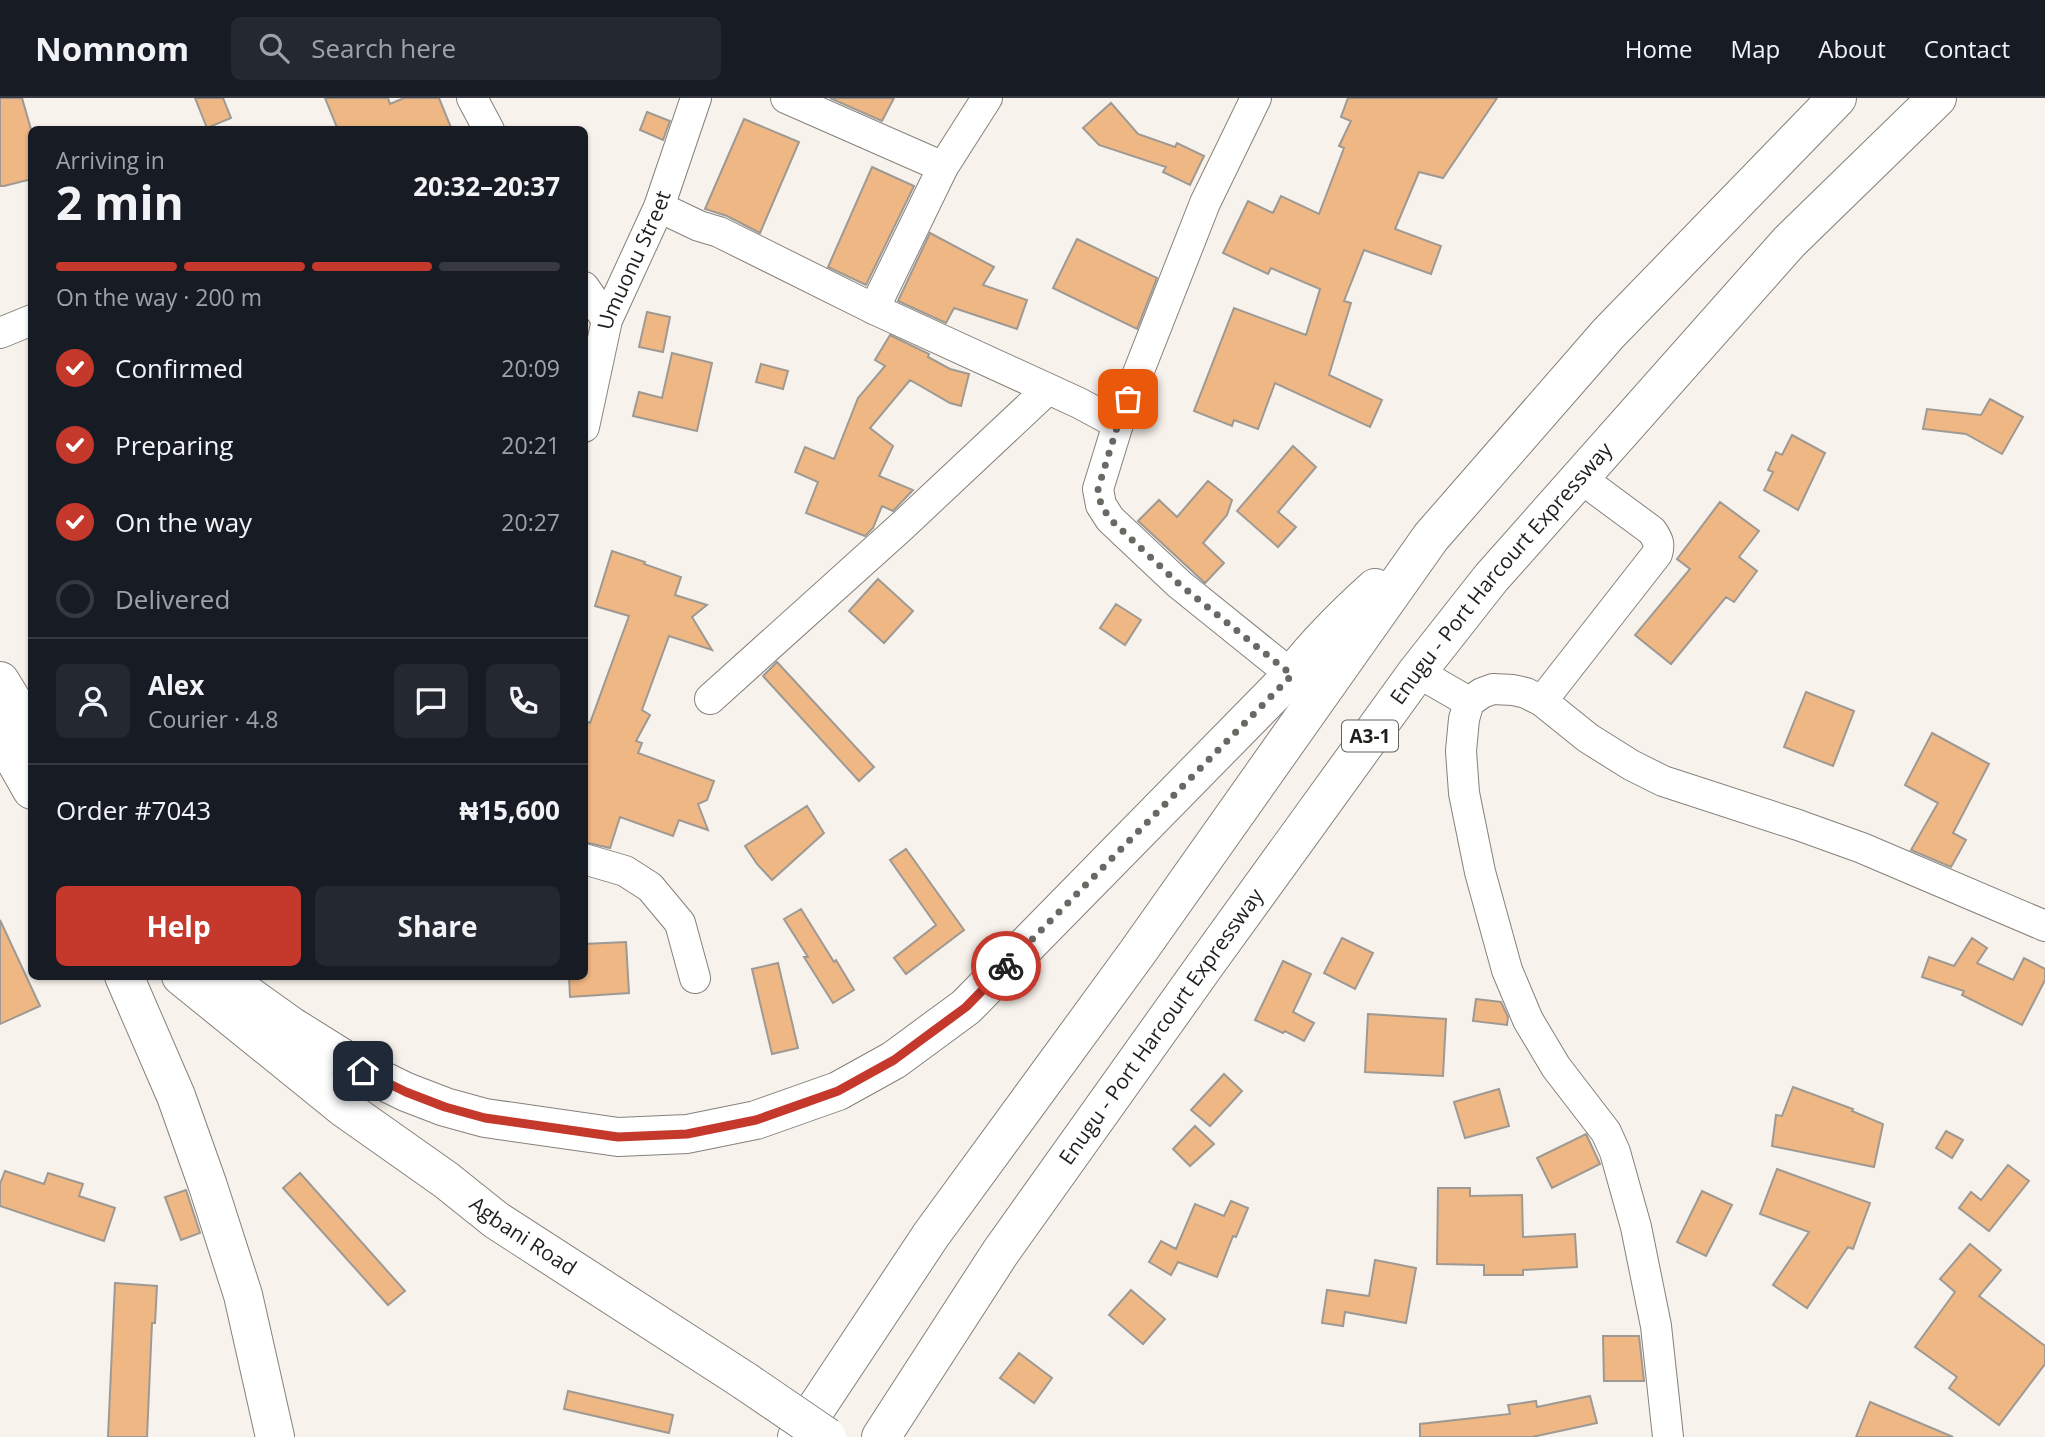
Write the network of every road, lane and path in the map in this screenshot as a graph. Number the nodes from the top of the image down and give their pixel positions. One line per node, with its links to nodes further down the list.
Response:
1 (472, 98): 8 (street)
2 (696, 98): 10 (street, Umuonu Street)
3 (786, 98): 9 (street)
4 (987, 98): 9 (street)
5 (1256, 98): 18 (street)
6 (1837, 98): 20 (main road)
7 (1937, 98): 19 (main road, Enugu - Port Harcourt Expressway / A3-1)
8 (487, 126)
9 (943, 167): 12 (street)
10 (659, 207): 12 (street); 13 (street, Umuonu Street)
11 (588, 293): 13 (street)
12 (874, 309): 16 (street)
13 (607, 320): 17 (street, Umuonu Street)
14 (28, 322): 15 (street)
15 (0, 333)
16 (1047, 390): 18 (street); 24 (street)
17 (588, 408)
18 (1118, 424): 22 (street)
19 (1579, 477): 21 (main road, Enugu - Port Harcourt Expressway / A3-1); 25 (street)
20 (1431, 537): 22 (main road); 39 (main road)
21 (1416, 672): 26 (street); 41 (main road, Enugu - Port Harcourt Expressway / A3-1)
22 (1292, 675): 36 (main road)
23 (0, 681): 27 (main road)
24 (710, 699)
25 (1542, 701): 26 (street); 31 (street)
26 (1469, 702): 42 (street)
27 (28, 726)
28 (0, 734): 29 (main road)
29 (28, 783)
30 (588, 860): 32 (street)
31 (2045, 926)
32 (695, 978)
33 (126, 980): 38 (main road)
34 (186, 980): 37 (main road, Agbani Road)
35 (213, 980): 37 (main road, Agbani Road)
36 (227, 980)
37 (233, 1020): 40 (main road, Agbani Road, bridge)
38 (275, 1437)
39 (797, 1437)
40 (827, 1437)
41 (881, 1437)
42 (1668, 1437)

